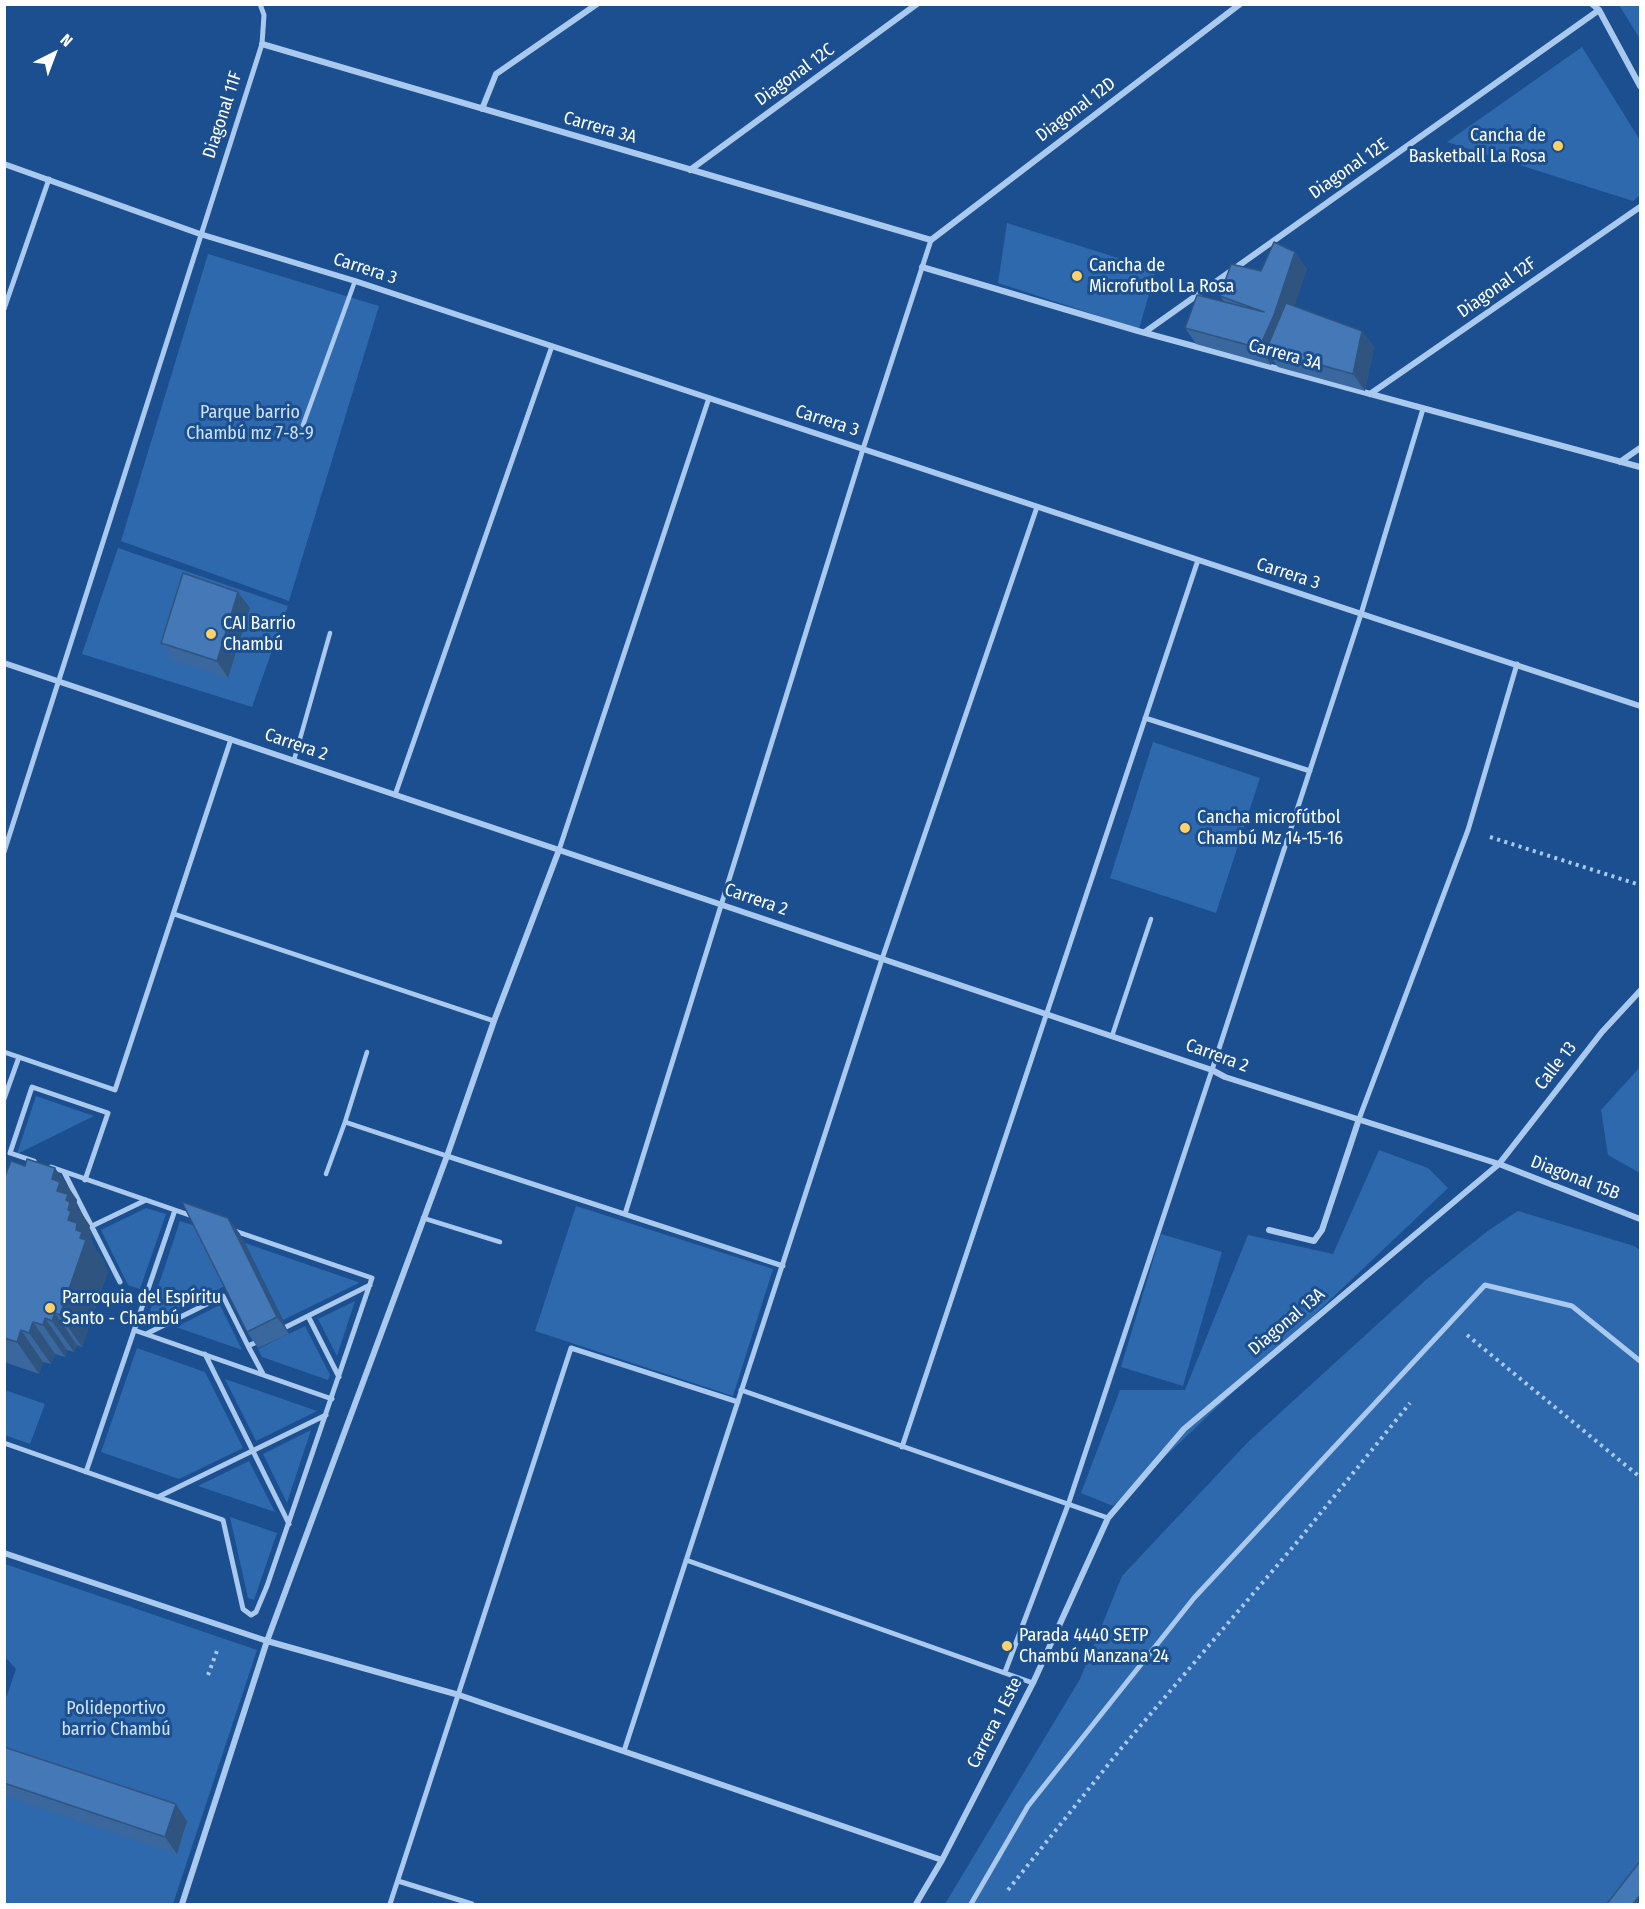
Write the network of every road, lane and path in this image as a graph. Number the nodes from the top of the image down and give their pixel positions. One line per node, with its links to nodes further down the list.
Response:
1 (260, 4): 7 (street, Diagonal 11F)
2 (597, 4): 9 (street)
3 (917, 4): 11 (street, Diagonal 12C)
4 (1240, 4): 15 (street, Diagonal 12D)
5 (1592, 4): 6 (street)
6 (1599, 10): 8 (street); 19 (street, Diagonal 12E)
7 (262, 44): 9 (street, Carrera 3A); 14 (street, Diagonal 11F)
8 (1641, 86)
9 (482, 109): 11 (street, Carrera 3A)
10 (4, 164): 12 (street, Carrera 3)
11 (690, 170): 15 (street, Carrera 3A)
12 (49, 179): 14 (street, Carrera 3); 18 (street)
13 (1641, 207): 21 (street, Diagonal 12F)
14 (201, 234): 17 (street, Carrera 3); 35 (street, Diagonal 11F)
15 (931, 240): 16 (street)
16 (922, 267): 19 (street, Carrera 3A); 26 (street)
17 (355, 280): 20 (street, Carrera 3); 24 (lane)
18 (4, 309)
19 (1145, 332): 21 (street, Carrera 3A)
20 (552, 346): 22 (street, Carrera 3); 41 (street)
21 (1370, 394): 23 (street, Carrera 3A)
22 (709, 398): 26 (street, Carrera 3); 43 (street)
23 (1423, 409): 27 (street, Carrera 3A); 31 (street)
24 (303, 425)
25 (1641, 448): 27 (street)
26 (863, 449): 29 (street, Carrera 3); 46 (street)
27 (1620, 462): 28 (street, Carrera 3A)
28 (1641, 467)
29 (1037, 507): 30 (street, Carrera 3); 49 (street)
30 (1198, 560): 31 (street, Carrera 3); 37 (street)
31 (1361, 614): 34 (street, Carrera 3); 40 (street)
32 (330, 633): 39 (lane)
33 (4, 663): 35 (street, Carrera 2)
34 (1516, 664): 36 (street, Carrera 3); 42 (street)
35 (59, 681): 38 (street, Carrera 2); 44 (street, Diagonal 11F)
36 (1641, 706)
37 (1145, 718): 40 (street); 51 (street)
38 (231, 740): 39 (street, Carrera 2); 47 (street)
39 (294, 760): 41 (street, Carrera 2)
40 (1310, 771): 57 (street)
41 (394, 795): 43 (street, Carrera 2)
42 (1467, 830): 45 (path); 59 (street)
43 (559, 850): 46 (street, Carrera 2); 52 (street)
44 (4, 852)
45 (1641, 885)
46 (721, 904): 49 (street, Carrera 2); 68 (street)
47 (174, 914): 52 (street); 56 (street)
48 (1151, 919): 53 (lane)
49 (882, 959): 51 (street, Carrera 2); 76 (street)
50 (1641, 991): 62 (street, Calle 13)
51 (1045, 1014): 53 (street, Carrera 2); 96 (street)
52 (494, 1021): 61 (street)
53 (1112, 1036): 57 (street, Carrera 2)
54 (4, 1052): 56 (street)
55 (367, 1052): 60 (lane)
56 (19, 1057): 58 (street)
57 (1212, 1070): 59 (street, Carrera 2); 101 (street)
58 (4, 1099)
59 (1359, 1119): 62 (street, Carrera 2); 74 (street)
60 (345, 1122): 61 (lane); 64 (lane)
61 (447, 1156): 68 (street); 70 (street)
62 (1499, 1164): 71 (street, Diagonal 15B); 102 (street, Diagonal 13A)
63 (64, 1172): 65 (street); 65 (street); 72 (street)
64 (326, 1174)
65 (85, 1180): 66 (street)
66 (146, 1200): 67 (street); 72 (street)
67 (175, 1210): 69 (street); 80 (street)
68 (625, 1214): 76 (street)
69 (197, 1218)
70 (423, 1218): 75 (lane); 106 (street)
71 (1641, 1219)
72 (92, 1226): 77 (street)
73 (230, 1229): 78 (street)
74 (1269, 1230)
75 (500, 1242)
76 (783, 1266): 90 (street)
77 (120, 1282)
78 (370, 1286): 79 (street); 89 (street)
79 (308, 1316): 81 (street); 89 (street)
80 (134, 1330): 82 (street); 98 (street)
81 (278, 1331)
82 (145, 1334): 85 (street); 86 (street)
83 (1467, 1335): 99 (path)
84 (268, 1336): 85 (street)
85 (248, 1346): 88 (street)
86 (205, 1354): 88 (street); 97 (street)
87 (1641, 1361): 118 (street)
88 (263, 1374): 92 (street)
89 (339, 1377): 92 (street)
90 (741, 1390): 93 (street); 96 (street)
91 (1414, 1398): 113 (path)
92 (332, 1399): 94 (street)
93 (738, 1402): 105 (street); 109 (street)
94 (326, 1415): 97 (street); 103 (street)
95 (4, 1443): 98 (street)
96 (902, 1447): 101 (street)
97 (253, 1451): 100 (street); 103 (street)
98 (86, 1472): 100 (street)
99 (1641, 1477)
100 (158, 1497): 103 (street)
101 (1068, 1505): 102 (street); 107 (street)
102 (1108, 1518): 108 (street, Carrera 1 Este)
103 (289, 1524)
104 (4, 1553): 106 (street)
105 (686, 1560): 107 (street); 110 (street)
106 (267, 1641): 109 (street); 114 (street)
107 (1005, 1672): 108 (street)
108 (1033, 1683): 111 (street, Carrera 1 Este)
109 (459, 1695): 110 (street); 112 (street)
110 (624, 1751): 111 (street)
111 (942, 1860): 117 (street, Carrera 1 Este)
112 (398, 1881): 115 (street); 116 (street)
113 (1004, 1896)
114 (182, 1905)
115 (390, 1905)
116 (472, 1905)
117 (916, 1905)
118 (971, 1905)

